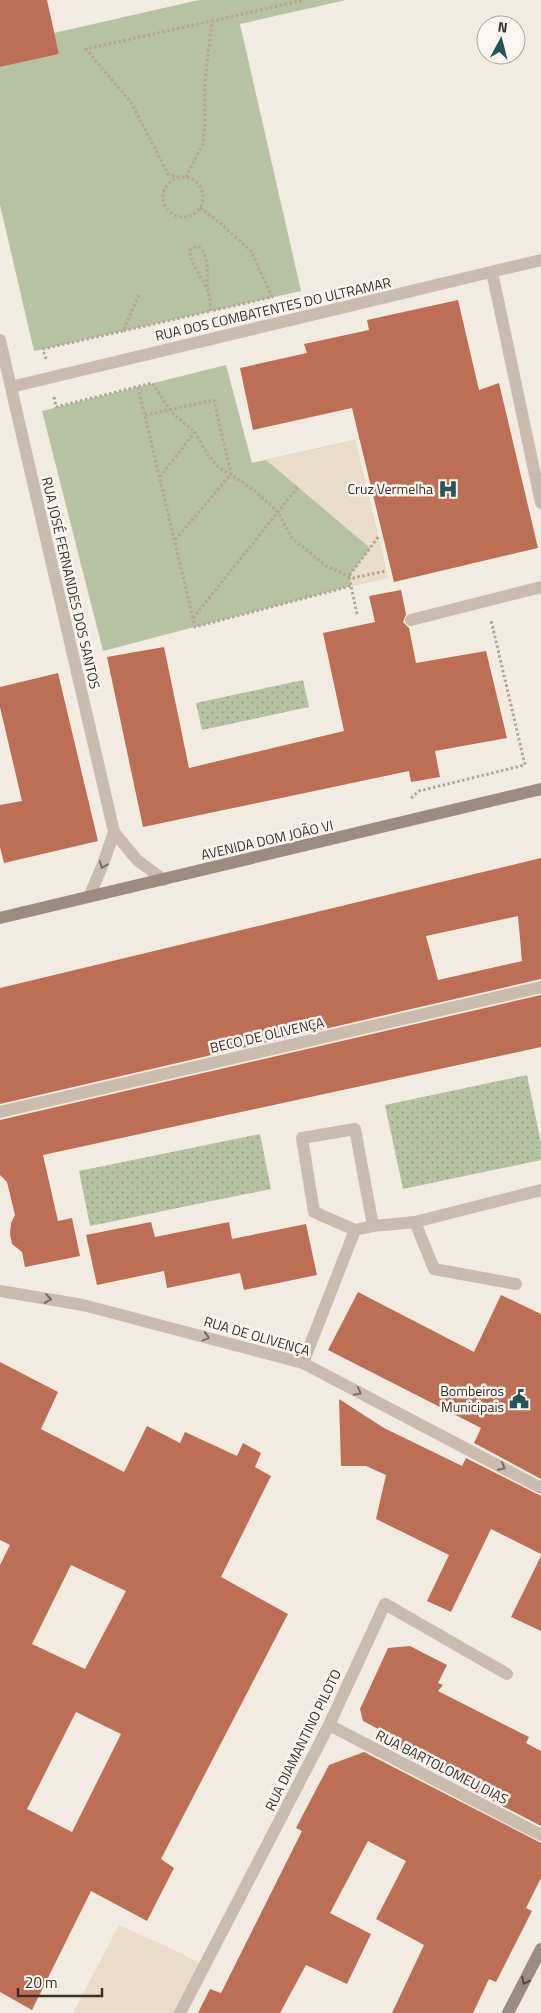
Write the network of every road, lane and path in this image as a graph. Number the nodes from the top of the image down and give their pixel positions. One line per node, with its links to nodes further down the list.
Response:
1 (304, 0): 2 (path)
2 (212, 21): 3 (path); 4 (path)
3 (179, 177): 4 (path); 5 (path)
4 (186, 177): 5 (path)
5 (200, 208): 10 (path)
6 (541, 260): 7 (street, RUA DOS COMBATENTES DO ULTRAMAR)
7 (492, 272): 13 (street, RUA DOS COMBATENTES DO ULTRAMAR); 22 (street)
8 (207, 290): 8 (path); 10 (path)
9 (139, 295): 11 (path)
10 (211, 311): 11 (path)
11 (123, 331): 13 (path)
12 (0, 340): 14 (street, RUA JOSÉ FERNANDES DOS SANTOS)
13 (50, 378): 14 (street, RUA DOS COMBATENTES DO ULTRAMAR); 15 (path)
14 (11, 387): 36 (street, RUA JOSÉ FERNANDES DOS SANTOS)
15 (138, 387): 16 (path); 17 (path)
16 (170, 409): 17 (path); 18 (path); 19 (path)
17 (145, 415): 20 (path)
18 (195, 432): 19 (path); 20 (path)
19 (231, 474): 23 (path); 25 (path)
20 (160, 477): 25 (path)
21 (298, 488): 23 (path)
22 (541, 503)
23 (278, 512): 27 (path); 32 (path)
24 (378, 536): 27 (path)
25 (174, 540): 32 (path)
26 (386, 571): 27 (path)
27 (349, 576): 28 (path)
28 (351, 586): 31 (path); 32 (path)
29 (541, 587): 30 (street)
30 (486, 600): 33 (street); 35 (path)
31 (357, 614)
32 (193, 618)
33 (411, 620)
34 (541, 789): 37 (main road, AVENIDA DOM JOÃO VI)
35 (405, 804)
36 (114, 832): 37 (street, RUA JOSÉ FERNANDES DOS SANTOS); 38 (street, one-way to 38)
37 (164, 880): 38 (main road, AVENIDA DOM JOÃO VI)
38 (89, 898): 39 (main road, AVENIDA DOM JOÃO VI)
39 (0, 918)
40 (541, 987): 41 (street, BECO DE OLIVENÇA)
41 (0, 1112)
42 (541, 1190): 43 (street)
43 (415, 1222): 44 (street); 46 (street)
44 (372, 1226): 45 (street); 45 (street)
45 (355, 1230): 48 (street)
46 (516, 1284)
47 (1, 1288): 48 (street, RUA DE OLIVENÇA, one-way to 48)
48 (303, 1363): 49 (street, RUA DE OLIVENÇA, one-way to 49)
49 (541, 1488)
50 (507, 1674): 51 (street, RUA DIAMANTINO PILOTO)
51 (329, 1725): 52 (street, RUA BARTOLOMEU DIAS); 54 (street, RUA DIAMANTINO PILOTO)
52 (541, 1835)
53 (541, 1949): 55 (main road, one-way to 55)
54 (180, 2013)
55 (508, 2013)

